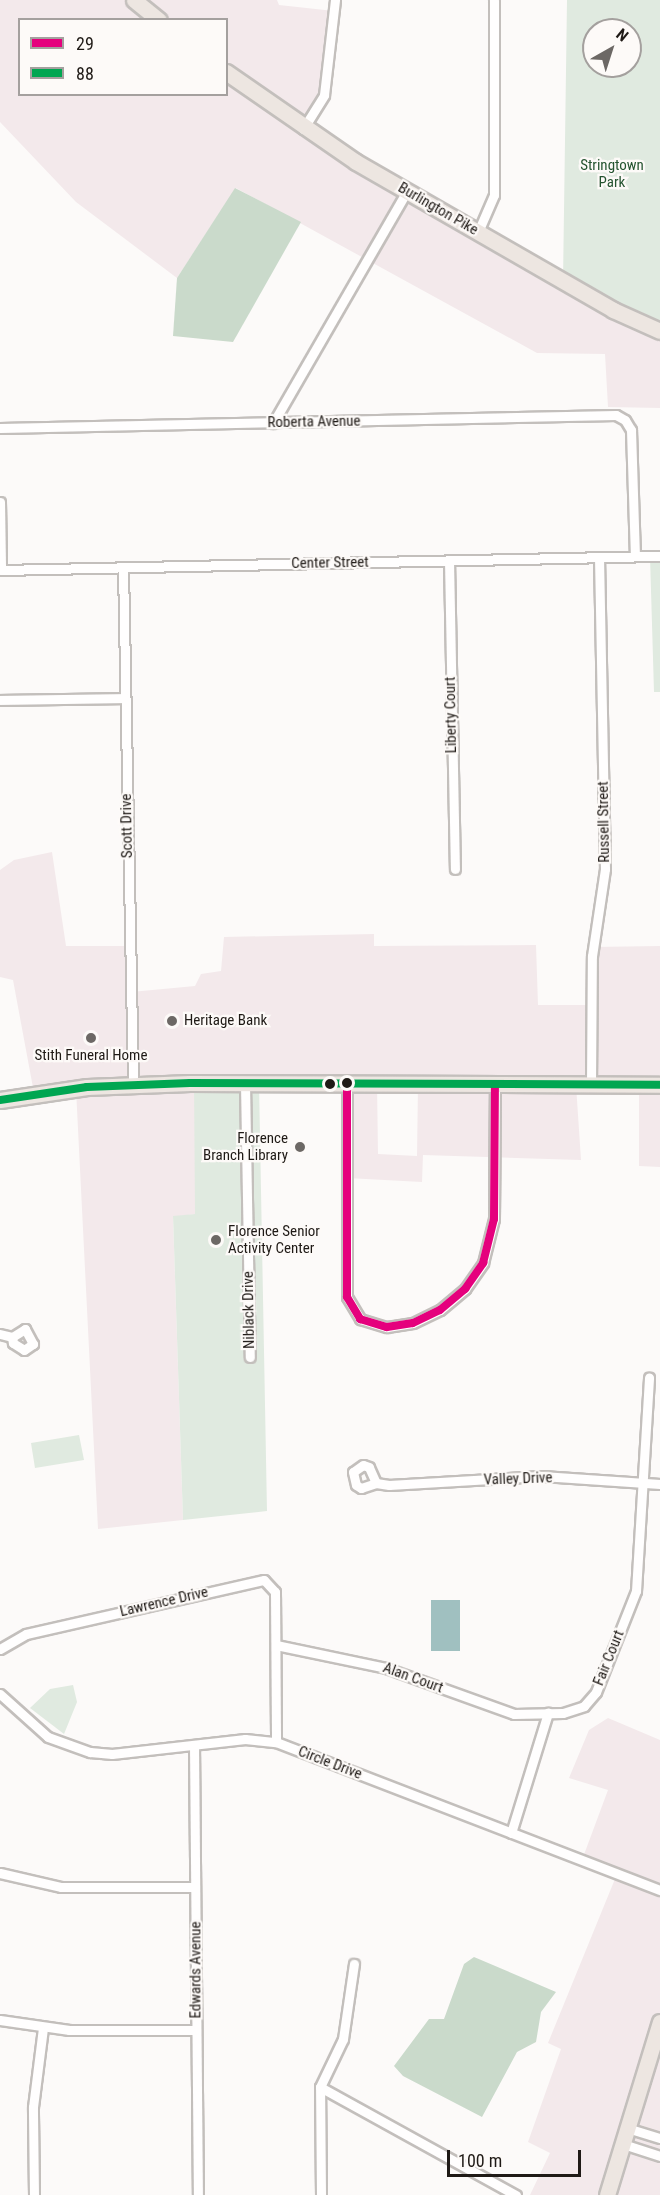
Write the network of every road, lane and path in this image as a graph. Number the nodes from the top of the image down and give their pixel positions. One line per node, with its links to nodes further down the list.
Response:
1 (134, 0): 4 (main road)
2 (335, 0): 6 (street)
3 (494, 0): 8 (street)
4 (156, 18)
5 (228, 73): 6 (main road, Burlington Pike)
6 (303, 129): 7 (main road, Burlington Pike)
7 (407, 191): 8 (main road, Burlington Pike); 10 (street)
8 (478, 232): 9 (main road, Burlington Pike)
9 (660, 331)
10 (273, 423): 11 (street, Roberta Avenue); 13 (street, Roberta Avenue)
11 (0, 428)
12 (0, 502): 18 (street)
13 (635, 556): 14 (street, Center Street); 15 (street, Center Street)
14 (660, 556)
15 (599, 557): 16 (street, Center Street); 26 (street, Russell Street)
16 (449, 560): 17 (street, Center Street); 21 (street, Liberty Court)
17 (123, 567): 18 (street, Center Street); 19 (street, Scott Drive)
18 (1, 570)
19 (125, 698): 20 (street); 24 (street, Scott Drive)
20 (0, 700)
21 (454, 869)
22 (245, 1083): 23 (main road); 24 (main road); 31 (street, Niblack Drive)
23 (347, 1083): 25 (main road); 25 (street)
24 (133, 1084): 28 (main road)
25 (495, 1084): 26 (main road)
26 (591, 1085): 27 (main road)
27 (660, 1085)
28 (0, 1100)
29 (0, 1334): 30 (street)
30 (12, 1337)
31 (250, 1357)
32 (649, 1377): 34 (street, Fair Court)
33 (376, 1483): 34 (street, Valley Drive)
34 (642, 1483): 35 (street, Valley Drive); 39 (street, Fair Court)
35 (660, 1484)
36 (276, 1645): 37 (street, Lawrence Drive); 39 (street, Alan Court); 40 (street)
37 (0, 1649)
38 (0, 1694): 41 (street, Circle Drive)
39 (549, 1713): 42 (street)
40 (276, 1742): 41 (street, Circle Drive); 42 (street, Circle Drive)
41 (194, 1744): 44 (street, Edwards Avenue)
42 (511, 1833): 45 (street, Circle Drive)
43 (0, 1873): 44 (street)
44 (195, 1887): 50 (street, Edwards Avenue)
45 (660, 1890)
46 (354, 1964): 51 (street)
47 (0, 2020): 49 (street)
48 (660, 2022): 52 (main road)
49 (43, 2028): 50 (street); 56 (street)
50 (196, 2030): 57 (street, Edwards Avenue)
51 (320, 2087): 58 (street); 59 (street)
52 (627, 2128): 53 (street); 54 (main road)
53 (660, 2138)
54 (622, 2144): 55 (street); 60 (main road)
55 (660, 2156)
56 (34, 2195)
57 (198, 2195)
58 (321, 2195)
59 (516, 2195)
60 (607, 2195)

